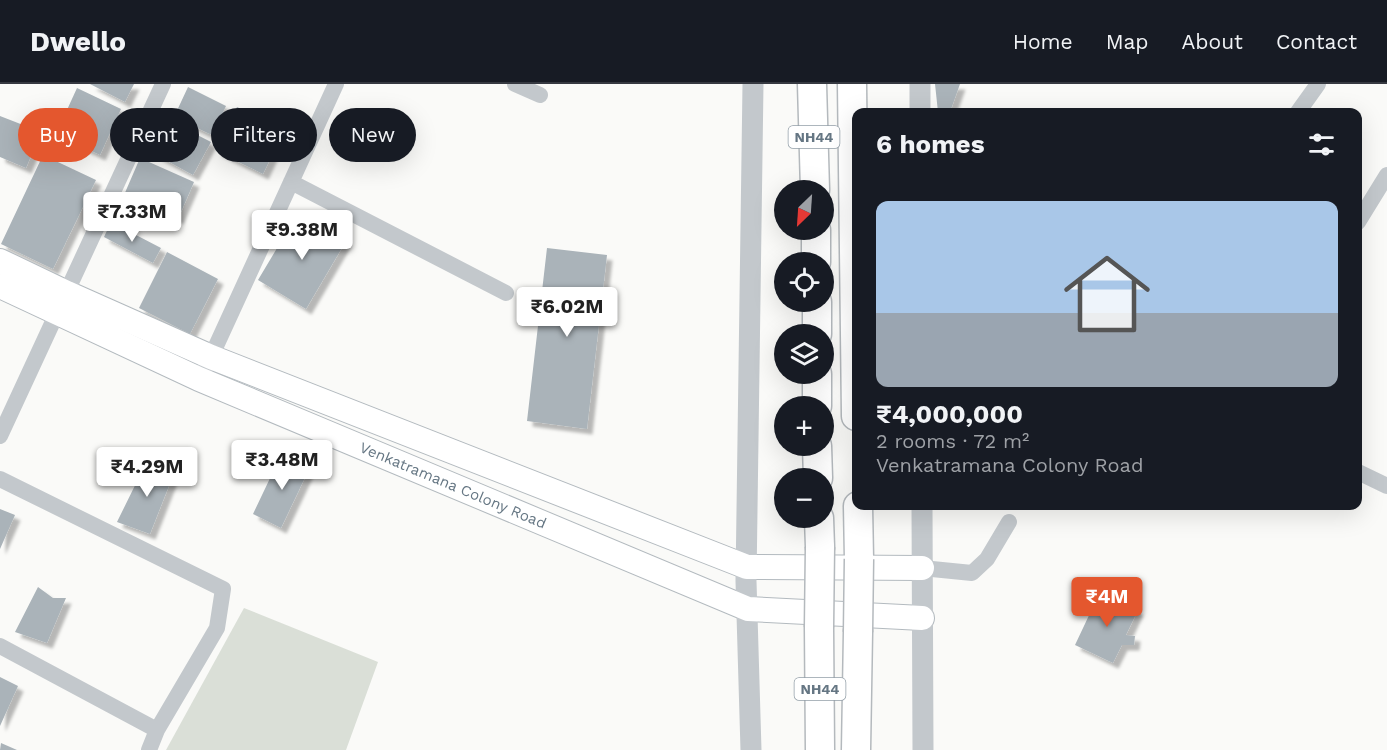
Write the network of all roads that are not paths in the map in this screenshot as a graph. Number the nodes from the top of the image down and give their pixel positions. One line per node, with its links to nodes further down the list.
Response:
1 (163, 84): 20 (street)
2 (336, 84): 15 (street)
3 (515, 84): 9 (street)
4 (753, 84): 31 (street)
5 (813, 84): 14 (highway, NH44)
6 (852, 84): 10 (highway, NH44)
7 (920, 84): 11 (street)
8 (1318, 84): 12 (street)
9 (540, 94)
10 (852, 108)
11 (920, 108)
12 (1301, 108)
13 (1387, 175): 16 (street)
14 (815, 180)
15 (291, 182): 19 (street); 21 (street)
16 (1362, 216)
17 (0, 261): 20 (main road)
18 (0, 286): 20 (main road, Venkatramana Colony Road)
19 (507, 292)
20 (63, 304): 21 (main road); 22 (main road, Venkatramana Colony Road); 23 (street)
21 (212, 357): 22 (street); 31 (main road)
22 (199, 379): 33 (main road, Venkatramana Colony Road)
23 (0, 436)
24 (1362, 474): 26 (street)
25 (0, 479): 36 (street)
26 (1387, 486)
27 (858, 510): 40 (highway, NH44, bridge)
28 (922, 510): 32 (street)
29 (1009, 522): 32 (street)
30 (819, 528): 39 (highway, NH44, bridge)
31 (747, 567): 32 (main road); 33 (street)
32 (922, 568): 34 (street)
33 (748, 609): 34 (main road, Venkatramana Colony Road); 38 (street)
34 (922, 618): 41 (street)
35 (0, 646): 36 (street)
36 (157, 730): 37 (street)
37 (149, 750)
38 (751, 750)
39 (820, 750)
40 (856, 750)
41 (922, 750)

